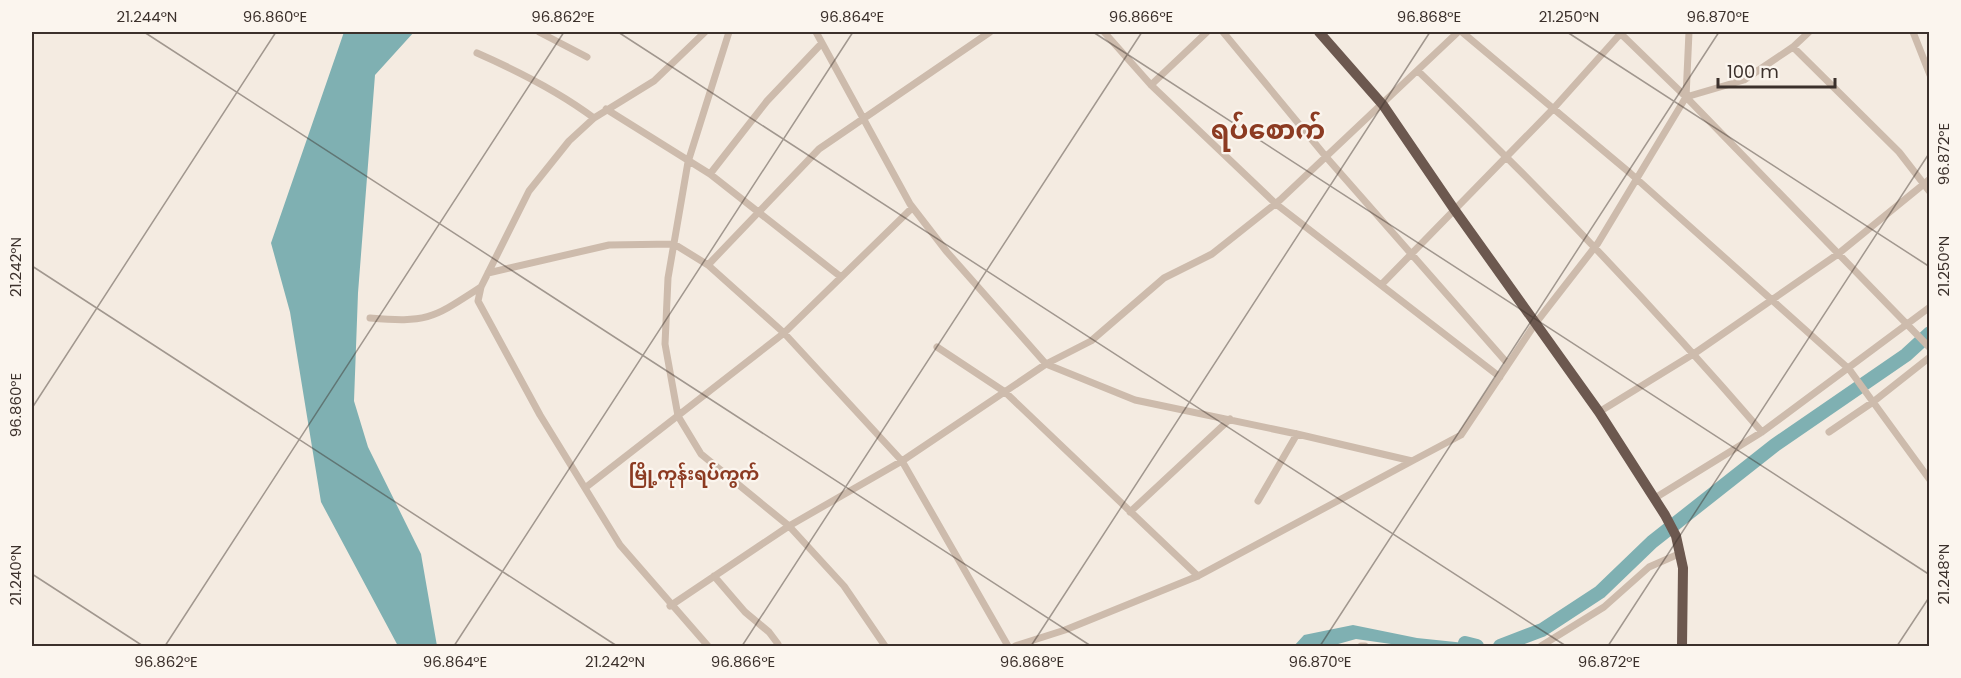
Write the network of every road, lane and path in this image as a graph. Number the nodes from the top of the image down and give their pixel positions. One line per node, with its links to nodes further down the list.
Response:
1 (539, 32): 15 (street)
2 (705, 32): 26 (street)
3 (729, 32): 31 (street)
4 (816, 32): 16 (street)
5 (990, 32): 28 (street)
6 (1104, 32): 22 (street)
7 (1207, 32): 22 (street)
8 (1223, 32): 30 (street)
9 (1318, 32): 24 (highway)
10 (1460, 32): 20 (street); 25 (street)
11 (1621, 32): 23 (street); 25 (street)
12 (1689, 32): 23 (street)
13 (1809, 32): 17 (street)
14 (1913, 32): 21 (street)
15 (554, 35): 19 (street)
16 (822, 43): 28 (street); 32 (street)
17 (1793, 47): 23 (street); 34 (street)
18 (477, 53): 27 (street)
19 (587, 57)
20 (1418, 71): 24 (street); 29 (street)
21 (1929, 75)
22 (1151, 85): 36 (street)
23 (1686, 97): 33 (street); 43 (street)
24 (1383, 105): 30 (street); 38 (highway)
25 (1553, 109): 29 (street); 33 (street)
26 (606, 110): 27 (street); 31 (street)
27 (594, 118): 45 (street)
28 (862, 118): 37 (street); 39 (street)
29 (1508, 156): 38 (street); 41 (street)
30 (1327, 158): 36 (street); 42 (street)
31 (688, 162): 32 (street); 40 (street)
32 (710, 174): 39 (street)
33 (1636, 179): 41 (street); 49 (street)
34 (1927, 182): 35 (street); 43 (street)
35 (1929, 192)
36 (1276, 204): 47 (street); 60 (street)
37 (912, 208): 46 (street); 60 (street)
38 (1454, 209): 42 (street); 53 (highway)
39 (757, 212): 44 (street); 46 (street)
40 (674, 244): 44 (street); 45 (street); 66 (street)
41 (1595, 246): 53 (street); 57 (street)
42 (1410, 253): 47 (street); 59 (street)
43 (1838, 254): 49 (street); 52 (street)
44 (708, 265): 54 (street)
45 (488, 273): 48 (street)
46 (841, 277): 54 (street)
47 (1381, 285): 62 (street)
48 (482, 287): 51 (street); 74 (street)
49 (1772, 300): 57 (street); 61 (street)
50 (1929, 307): 52 (street)
51 (370, 318)
52 (1906, 323): 56 (street); 61 (street)
53 (1535, 324): 59 (street); 65 (highway)
54 (784, 333): 66 (street); 71 (street)
55 (937, 347): 63 (street)
56 (1929, 348)
57 (1695, 353): 65 (street); 68 (street)
58 (1929, 357): 64 (street)
59 (1508, 363): 62 (street)
60 (1046, 364): 63 (street); 67 (street)
61 (1849, 369): 64 (street); 68 (street)
62 (1500, 377): 72 (street)
63 (1005, 392): 71 (street); 77 (street)
64 (1873, 402): 69 (street); 73 (street)
65 (1599, 412): 75 (highway)
66 (678, 416): 74 (street); 78 (street)
67 (1230, 419): 70 (street); 77 (street)
68 (1762, 432): 75 (street)
69 (1829, 432)
70 (1297, 434): 72 (street); 76 (street)
71 (902, 460): 78 (street); 86 (street)
72 (1412, 461): 81 (street)
73 (1929, 480)
74 (585, 488): 82 (street)
75 (1655, 498): 79 (highway)
76 (1258, 501)
77 (1130, 512): 81 (street)
78 (789, 526): 80 (street); 85 (street)
79 (1681, 553): 88 (street); 89 (highway)
80 (714, 576): 82 (street); 83 (street)
81 (1198, 576): 87 (street)
82 (670, 606): 84 (street)
83 (778, 644)
84 (708, 646)
85 (885, 646)
86 (1008, 646)
87 (1015, 646)
88 (1541, 646)
89 (1682, 646)

